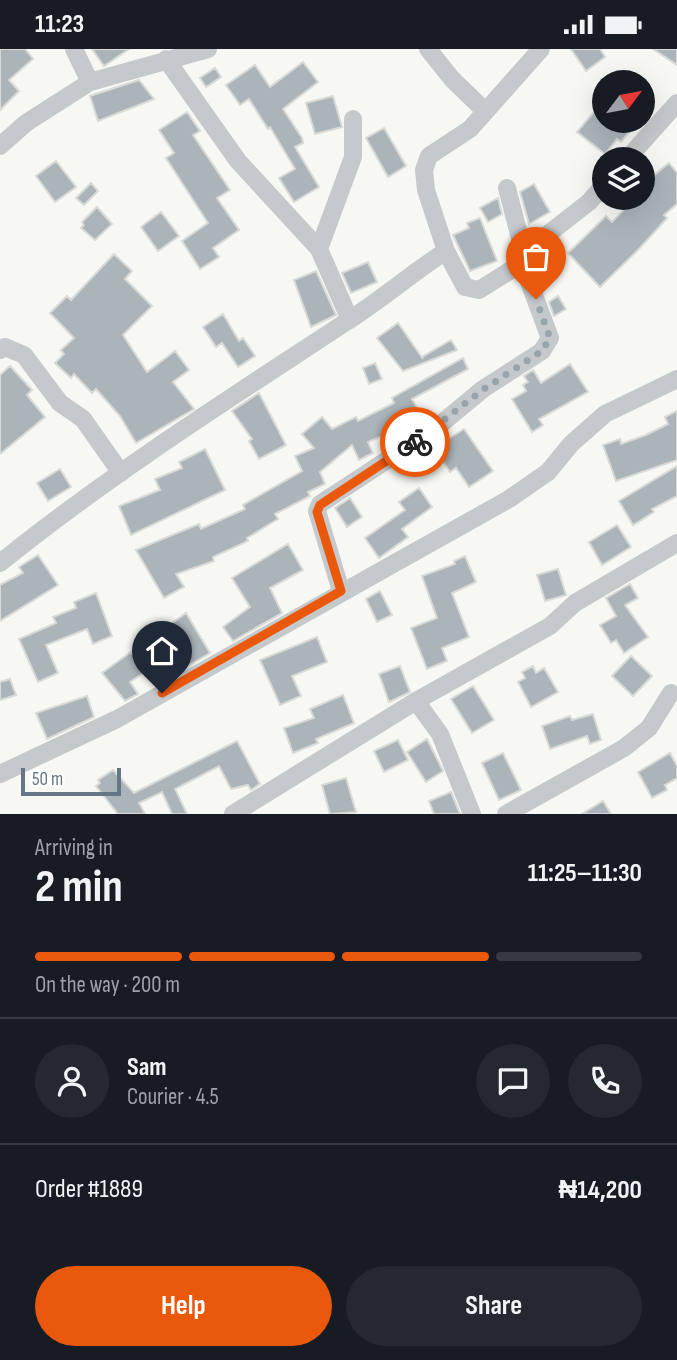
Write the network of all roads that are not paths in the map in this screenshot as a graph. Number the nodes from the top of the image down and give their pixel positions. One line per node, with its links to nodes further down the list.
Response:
1 (74, 49): 6 (street)
2 (208, 49): 5 (street)
3 (428, 49): 8 (street)
4 (541, 49): 8 (street)
5 (166, 58): 6 (street); 14 (street)
6 (90, 82): 10 (street)
7 (677, 103): 11 (street)
8 (485, 111): 15 (street)
9 (352, 119): 14 (street)
10 (0, 146)
11 (637, 147)
12 (506, 188): 16 (street)
13 (592, 199): 16 (street)
14 (319, 249): 17 (street)
15 (446, 251): 16 (street); 17 (street)
16 (522, 263): 23 (street)
17 (350, 320): 20 (street)
18 (0, 350): 20 (street)
19 (677, 379): 23 (street)
20 (121, 473): 22 (street)
21 (677, 543): 25 (street)
22 (0, 563)
23 (341, 591): 26 (street)
24 (671, 693): 29 (street)
25 (416, 701): 27 (street); 28 (street)
26 (0, 774)
27 (233, 814)
28 (472, 814)
29 (506, 814)

